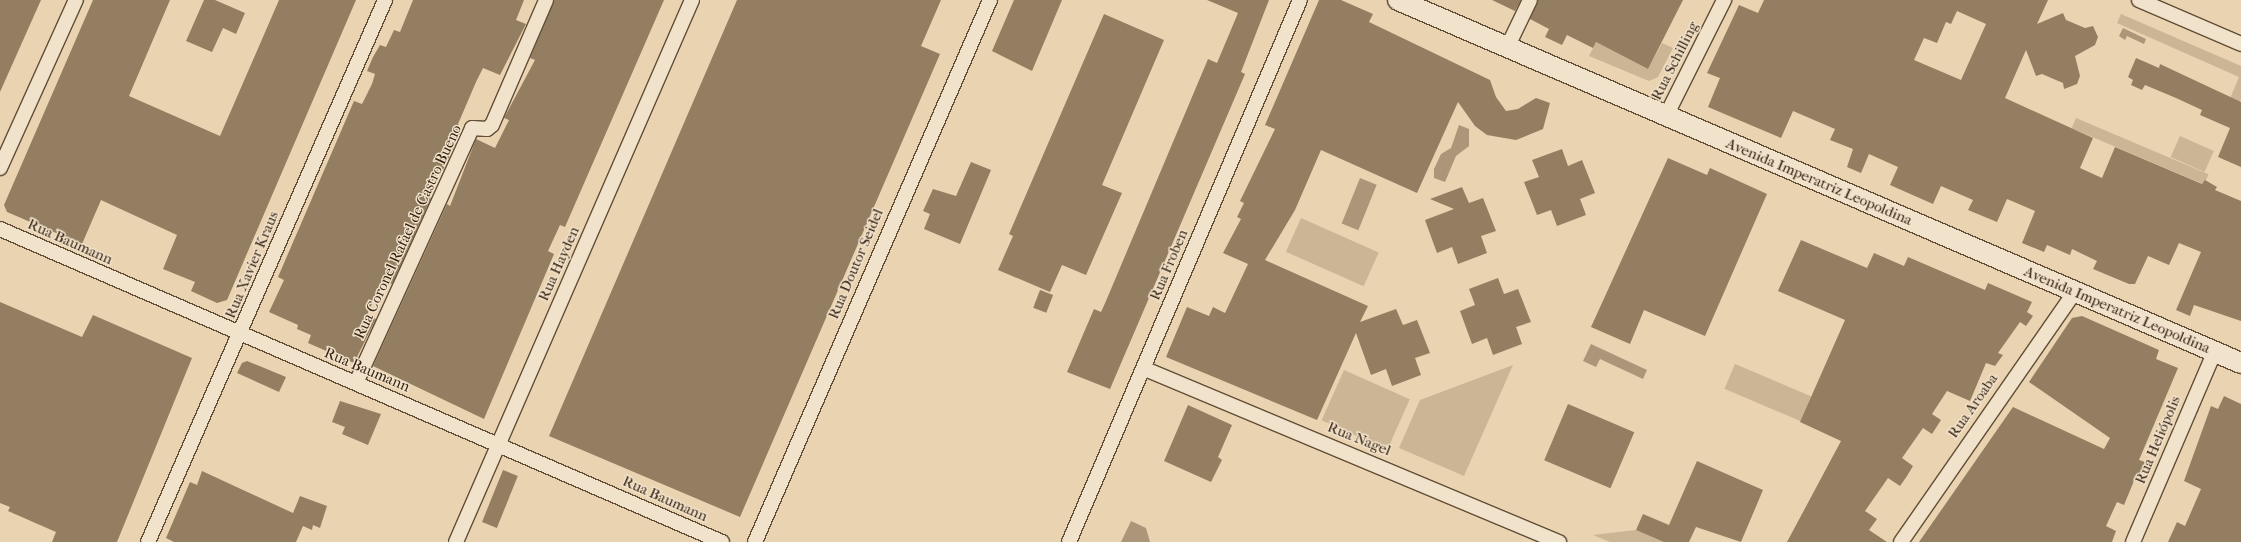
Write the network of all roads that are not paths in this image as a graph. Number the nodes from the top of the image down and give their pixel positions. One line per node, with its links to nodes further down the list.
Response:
1 (76, 0): 14 (street)
2 (385, 0): 17 (street, Rua Xavier Kraus)
3 (546, 0): 21 (street, Rua Coronel Rafael de Castro Bueno)
4 (692, 0): 22 (street, Rua Hayden)
5 (990, 0): 26 (street, Rua Doutor Seidel)
6 (1300, 0): 20 (street, Rua Froben)
7 (1530, 0): 12 (street)
8 (1724, 0): 13 (street, Rua Schilling)
9 (2139, 0): 11 (street)
10 (1410, 2): 12 (main road, Avenida Imperatriz Leopoldina)
11 (2241, 44)
12 (1507, 48): 13 (main road, Avenida Imperatriz Leopoldina)
13 (1666, 116): 16 (main road, Avenida Imperatriz Leopoldina)
14 (0, 168)
15 (0, 229): 17 (street, Rua Baumann)
16 (2074, 292): 18 (main road, Avenida Imperatriz Leopoldina); 29 (street, Rua Aroaba)
17 (240, 336): 21 (street, Rua Baumann); 23 (street, Rua Xavier Kraus)
18 (2214, 351): 19 (main road, Avenida Imperatriz Leopoldina); 30 (street, Rua Heliópolis)
19 (2241, 363)
20 (1145, 369): 27 (street, Rua Froben); 28 (street, Rua Nagel)
21 (356, 383): 22 (street, Rua Baumann)
22 (499, 445): 24 (street, Rua Hayden); 25 (street, Rua Baumann)
23 (148, 542)
24 (456, 542)
25 (722, 542)
26 (754, 542)
27 (1069, 542)
28 (1559, 542)
29 (1901, 542)
30 (2133, 542)

